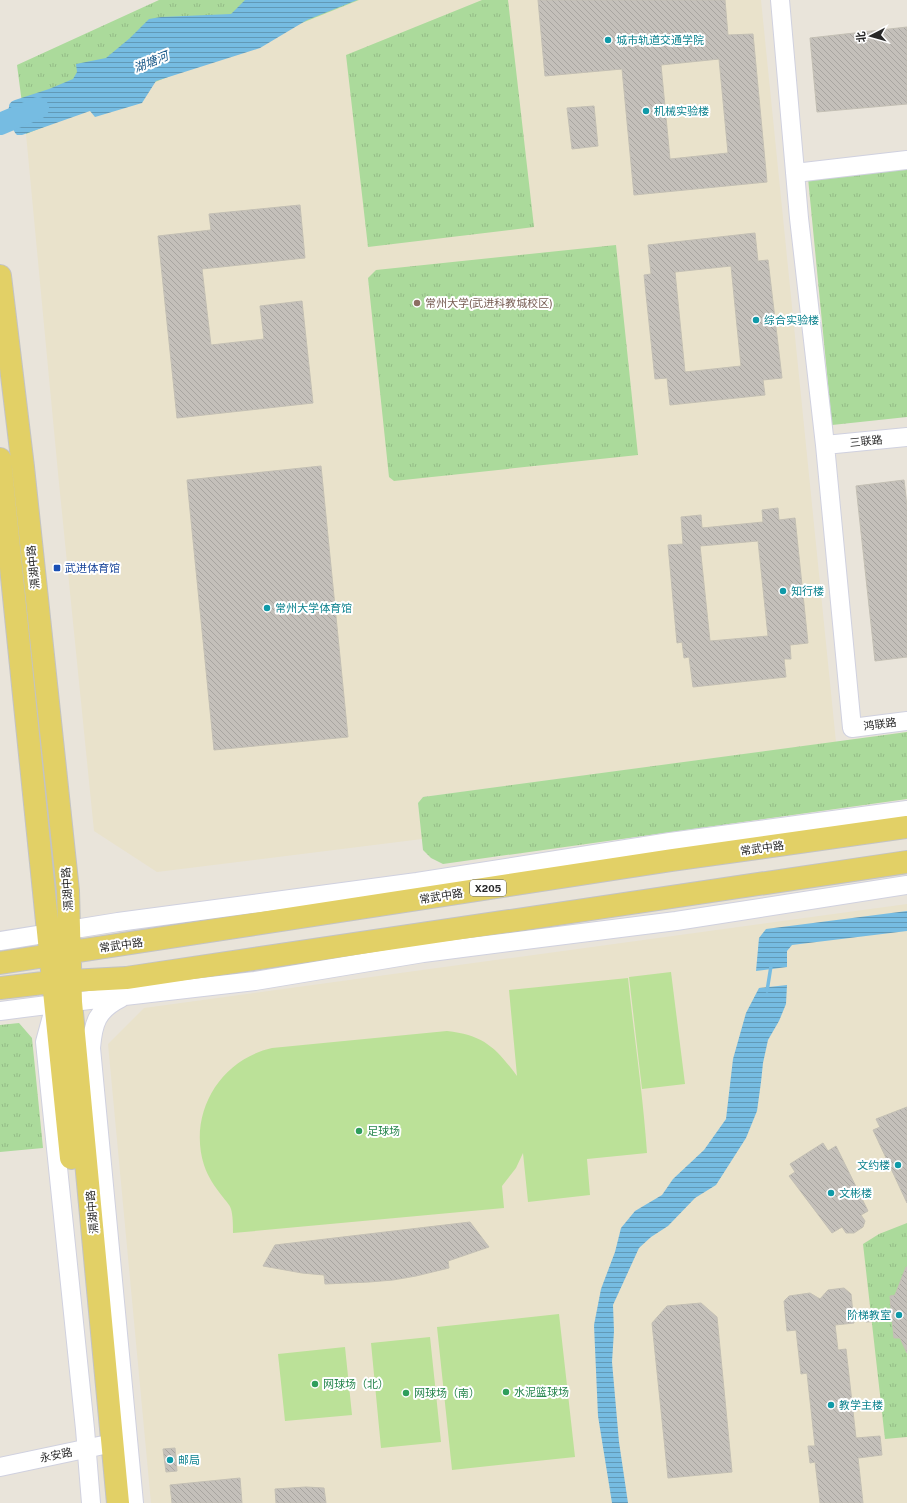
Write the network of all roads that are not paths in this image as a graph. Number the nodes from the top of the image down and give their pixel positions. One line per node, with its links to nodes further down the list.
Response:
1 (780, 0): 3 (street)
2 (907, 160): 3 (street)
3 (795, 173): 6 (street)
4 (0, 276): 13 (main road, 滆湖中路)
5 (907, 437): 6 (street, 三联路)
6 (825, 446): 8 (street, 鸿联路)
7 (0, 459): 15 (main road, 滆湖中路)
8 (907, 721)
9 (907, 810): 13 (street)
10 (907, 828): 15 (main road, 常武中路 / X205)
11 (907, 862): 17 (main road)
12 (907, 885): 19 (street)
13 (69, 930): 15 (main road, 滆湖中路)
14 (0, 941): 15 (street)
15 (56, 947): 16 (main road, 常武中路 / X205); 17 (main road, 滆湖中路)
16 (0, 962)
17 (61, 981): 18 (main road); 20 (main road, 滆湖中路)
18 (0, 988)
19 (126, 996): 20 (street); 22 (street)
20 (63, 1003): 21 (street); 23 (main road, 滆湖中路); 24 (main road, 滆湖中路)
21 (0, 1012)
22 (109, 1242): 23 (main road); 29 (street)
23 (98, 1279): 24 (main road, 滆湖中路)
24 (100, 1446): 25 (street, 永安路); 26 (street); 27 (main road, 滆湖中路); 28 (main road, 滆湖中路)
25 (0, 1467)
26 (91, 1503)
27 (106, 1503)
28 (118, 1503)
29 (134, 1503)

